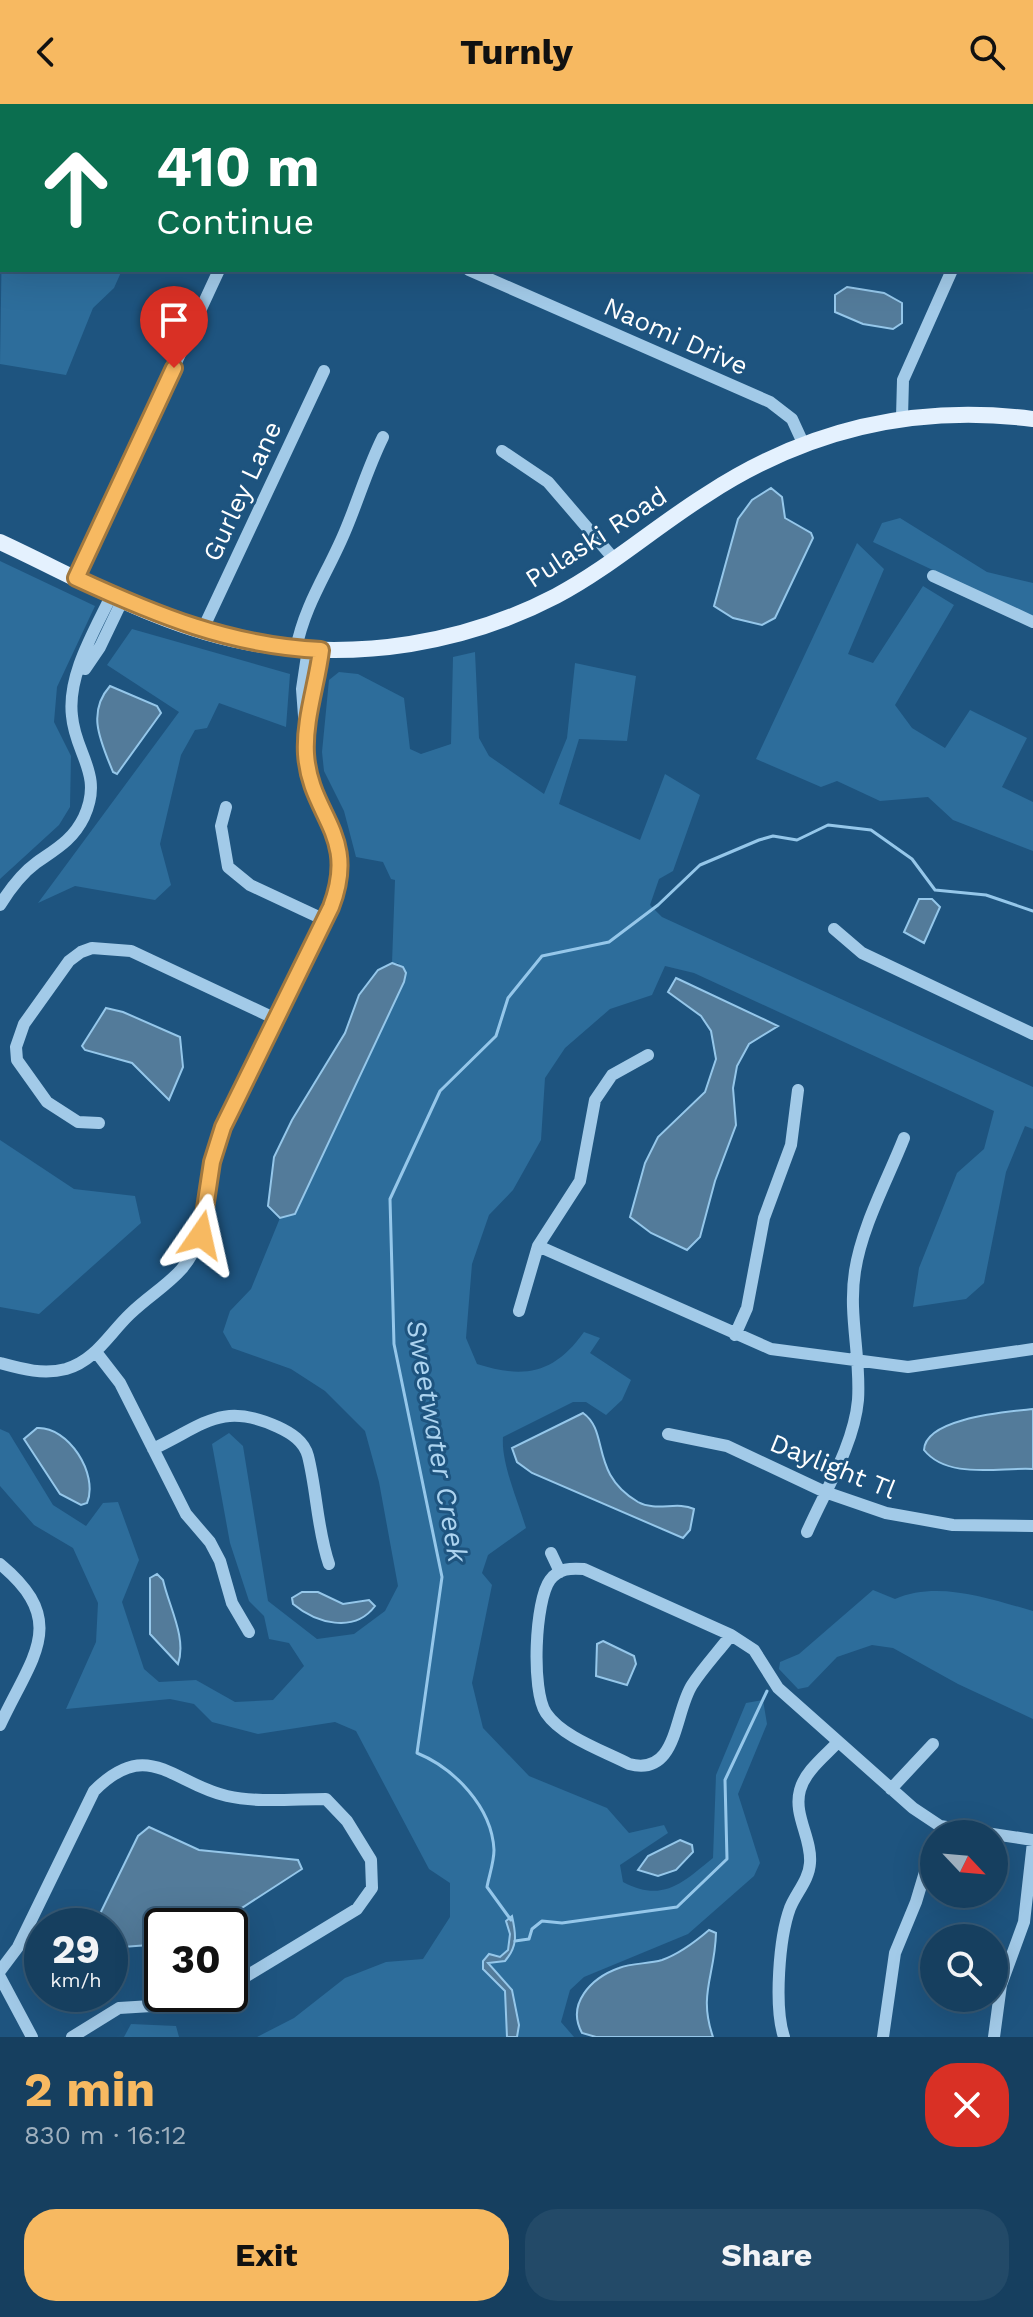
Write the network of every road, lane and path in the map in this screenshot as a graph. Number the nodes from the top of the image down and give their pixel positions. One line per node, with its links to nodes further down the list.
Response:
1 (218, 272): 13 (street)
2 (474, 272): 8 (street, Naomi Drive)
3 (951, 272): 5 (street)
4 (324, 371): 16 (street, Gurley Lane)
5 (902, 417): 6 (main road, Pulaski Road); 8 (main road, Pulaski Road)
6 (1033, 419)
7 (383, 437): 17 (street)
8 (803, 443): 11 (main road, Pulaski Road)
9 (502, 451): 11 (street)
10 (0, 542): 13 (main road, Pulaski Road)
11 (614, 559): 17 (main road, Pulaski Road)
12 (933, 576): 15 (street)
13 (76, 578): 14 (main road, Pulaski Road)
14 (118, 597): 16 (main road, Pulaski Road); 19 (street)
15 (1033, 622)
16 (202, 631): 17 (main road, Pulaski Road)
17 (308, 649): 20 (street)
18 (226, 807): 20 (street)
19 (0, 905)
20 (325, 920): 22 (street)
21 (834, 929): 23 (street)
22 (278, 1020): 26 (street); 32 (street)
23 (1033, 1034)
24 (648, 1055): 28 (street)
25 (798, 1090): 30 (street)
26 (99, 1123)
27 (904, 1138): 33 (street)
28 (538, 1246): 29 (street); 30 (street)
29 (519, 1311)
30 (735, 1335): 33 (street)
31 (1033, 1349): 33 (street)
32 (96, 1352): 34 (street); 36 (street)
33 (859, 1361): 37 (street)
34 (0, 1363)
35 (668, 1434): 37 (street, Daylight Tl)
36 (153, 1449): 42 (street); 44 (street)
37 (825, 1492): 38 (street, Daylight Tl); 39 (street)
38 (1033, 1526)
39 (807, 1532)
40 (551, 1553): 43 (street)
41 (0, 1564): 46 (street)
42 (329, 1564)
43 (560, 1572): 45 (street); 45 (street)
44 (249, 1632)
45 (731, 1635): 47 (street)
46 (0, 1725)
47 (838, 1742): 49 (street); 60 (street)
48 (933, 1744): 49 (street)
49 (891, 1789): 50 (street)
50 (927, 1820)
51 (1008, 1838): 52 (street)
52 (1033, 1841): 62 (street)
53 (920, 1889): 61 (street)
54 (0, 1971): 55 (street)
55 (248, 1975)
56 (0, 1977): 58 (street)
57 (144, 2006): 59 (street)
58 (32, 2037)
59 (72, 2037)
60 (784, 2037)
61 (883, 2037)
62 (994, 2037)

